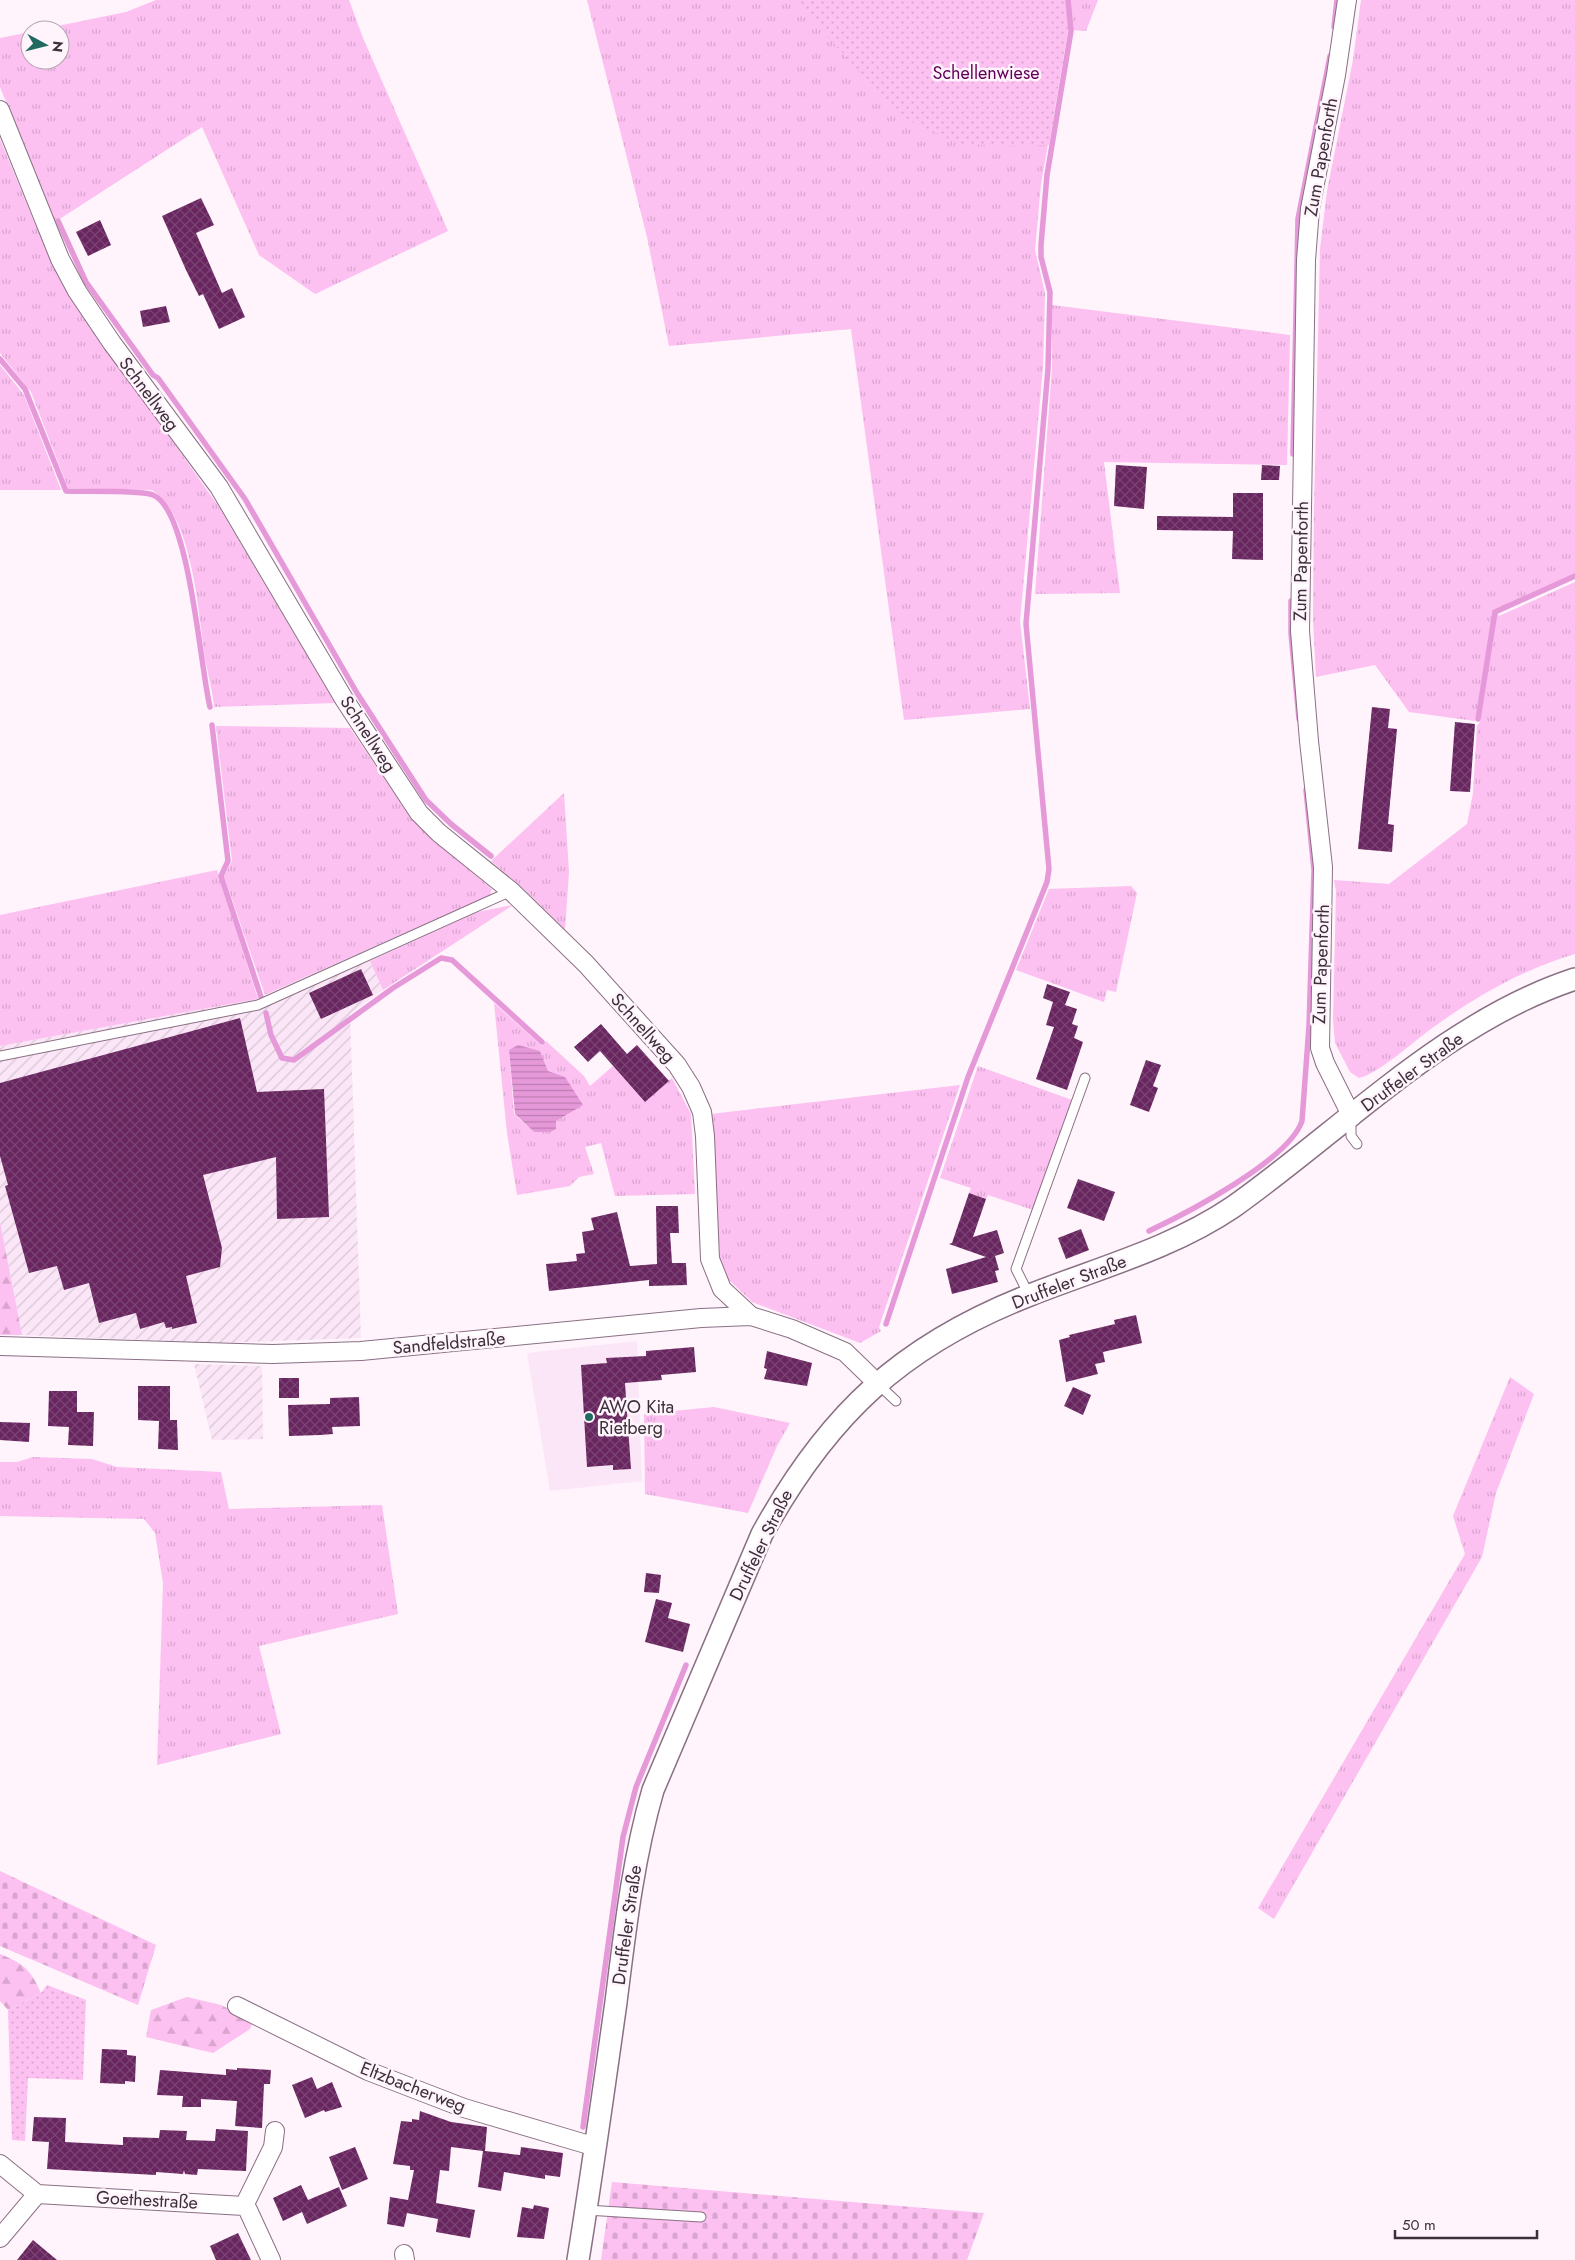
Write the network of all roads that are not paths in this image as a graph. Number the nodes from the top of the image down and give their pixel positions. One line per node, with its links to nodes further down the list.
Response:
1 (1347, 0): 7 (street, Zum Papenforth)
2 (0, 110): 3 (street, Schnellweg)
3 (511, 891): 5 (lane); 10 (street, Schnellweg)
4 (1575, 979): 7 (street, Druffeler Straße)
5 (0, 1056)
6 (1085, 1078): 9 (lane)
7 (1352, 1117): 8 (lane); 9 (street, Druffeler Straße)
8 (1357, 1144)
9 (1030, 1296): 12 (street, Druffeler Straße)
10 (751, 1316): 11 (street, Sandfeldstraße); 12 (street, Sandfeldstraße)
11 (0, 1346)
12 (877, 1383): 13 (lane); 16 (street, Druffeler Straße)
13 (896, 1401)
14 (237, 2006): 16 (street, Eltzbacherweg)
15 (275, 2130): 19 (street)
16 (596, 2147): 20 (street, Druffeler Straße)
17 (0, 2164): 18 (street)
18 (37, 2194): 19 (street, Goethestraße); 22 (street)
19 (244, 2206): 23 (street)
20 (586, 2210): 21 (lane); 24 (street, Druffeler Straße)
21 (702, 2217)
22 (0, 2238)
23 (270, 2260)
24 (578, 2260)

